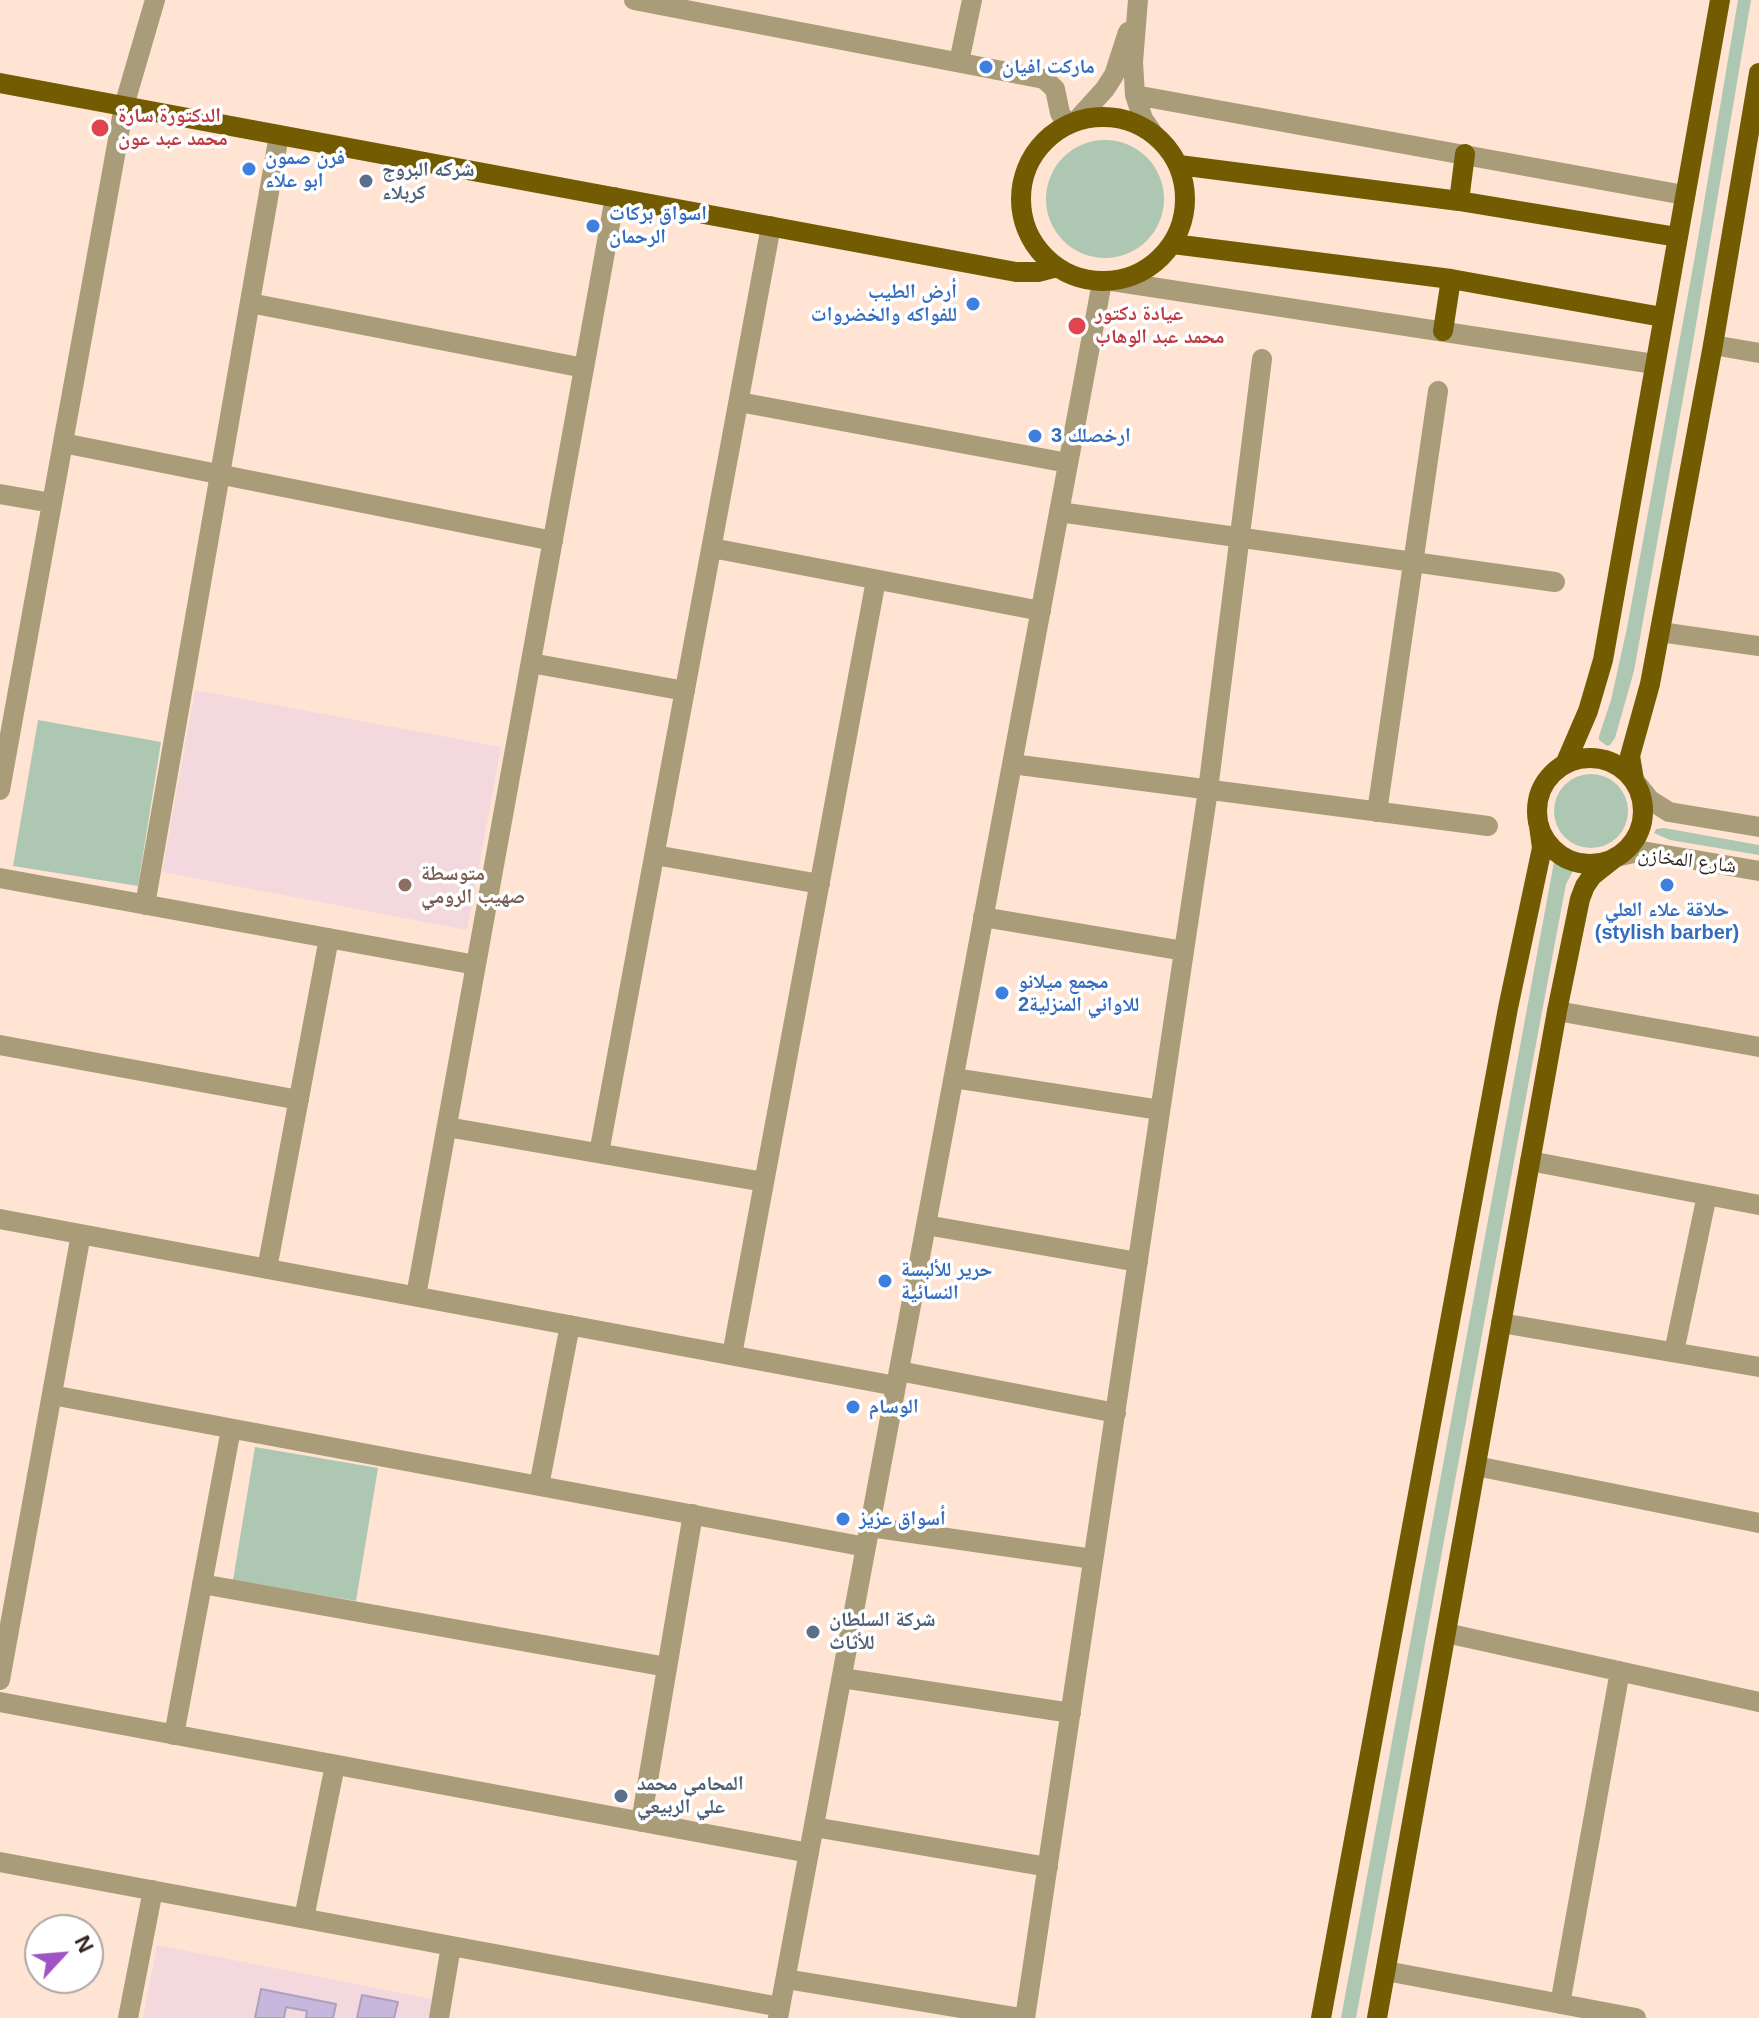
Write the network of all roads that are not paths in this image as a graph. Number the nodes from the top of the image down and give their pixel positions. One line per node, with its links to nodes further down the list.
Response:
1 (155, 0): 10 (street)
2 (634, 0): 6 (street)
3 (972, 0): 6 (street)
4 (1720, 0): 16 (main road)
5 (1136, 7): 9 (street); 11 (street)
6 (959, 62): 11 (street)
7 (1759, 73): 28 (main road)
8 (0, 83): 10 (main road)
9 (1135, 95): 12 (street); 14 (street)
10 (124, 106): 13 (main road); 35 (street)
11 (1072, 122): 12 (main road); 22 (main road)
12 (1152, 132): 15 (main road)
13 (279, 135): 17 (main road); 25 (street)
14 (1465, 154): 16 (street); 18 (main road)
15 (1179, 165): 18 (main road); 21 (main road)
16 (1684, 195): 20 (main road)
17 (615, 197): 19 (main road); 32 (street)
18 (1459, 201): 20 (main road)
19 (771, 226): 22 (main road); 34 (street)
20 (1677, 237): 26 (main road)
21 (1173, 244): 23 (main road); 24 (main road)
22 (1057, 267): 24 (main road)
23 (1451, 279): 26 (main road); 27 (main road)
24 (1107, 281): 27 (street); 36 (street)
25 (250, 303): 32 (street); 37 (street)
26 (1662, 317): 31 (main road)
27 (1443, 331): 31 (street)
28 (1713, 345): 29 (street); 48 (main road)
29 (1759, 353)
30 (1262, 359): 41 (street)
31 (1654, 364): 52 (main road)
32 (584, 368): 42 (street)
33 (1438, 391): 44 (street)
34 (739, 402): 36 (street); 43 (street)
35 (63, 443): 37 (street); 39 (street)
36 (1068, 463): 40 (street)
37 (220, 474): 42 (street); 66 (street)
38 (0, 494): 39 (street)
39 (52, 503): 55 (street)
40 (1059, 512): 41 (street); 47 (street)
41 (1240, 537): 44 (street); 56 (street)
42 (553, 541): 50 (street)
43 (712, 548): 45 (street); 51 (street)
44 (1413, 562): 46 (street); 57 (street)
45 (876, 580): 47 (street); 65 (street)
46 (1555, 582)
47 (1041, 611): 53 (street)
48 (1660, 632): 49 (street); 54 (main road)
49 (1759, 646)
50 (531, 663): 51 (street); 70 (street)
51 (685, 691): 61 (street)
52 (1566, 762): 54 (main road); 59 (main road)
53 (1012, 764): 56 (street); 67 (street)
54 (1634, 780): 60 (street); 62 (main road)
55 (0, 790)
56 (1208, 790): 57 (street); 69 (street)
57 (1377, 812): 58 (street)
58 (1488, 826)
59 (1539, 826): 62 (main road); 130 (main road)
60 (1759, 827)
61 (655, 855): 65 (street); 78 (street)
62 (1616, 857): 63 (street, شارع المخازن); 71 (main road)
63 (1759, 871)
64 (0, 878): 66 (street)
65 (820, 884): 80 (street)
66 (145, 905): 68 (street)
67 (983, 917): 69 (street); 74 (street)
68 (329, 938): 70 (street); 75 (street)
69 (1184, 951): 76 (street)
70 (476, 965): 77 (street)
71 (1557, 1011): 73 (street); 79 (main road)
72 (0, 1045): 75 (street)
73 (1759, 1047)
74 (954, 1078): 76 (street); 84 (street)
75 (299, 1100): 87 (street)
76 (1160, 1110): 86 (street)
77 (447, 1127): 78 (street); 88 (street)
78 (599, 1153): 80 (street)
79 (1530, 1161): 81 (street); 89 (main road)
80 (764, 1182): 92 (street)
81 (1707, 1195): 82 (street); 91 (street)
82 (1759, 1205)
83 (0, 1219): 85 (street)
84 (926, 1225): 86 (street); 94 (street)
85 (81, 1234): 87 (street); 95 (street)
86 (1138, 1262): 96 (street)
87 (267, 1269): 88 (street)
88 (416, 1296): 90 (street)
89 (1501, 1323): 91 (street); 98 (main road)
90 (570, 1325): 92 (street); 99 (street)
91 (1674, 1352): 93 (street)
92 (732, 1355): 94 (street)
93 (1759, 1367)
94 (898, 1378): 96 (street); 102 (street)
95 (52, 1395): 97 (street); 109 (street)
96 (1116, 1413): 103 (street)
97 (231, 1429): 99 (street); 104 (street)
98 (1476, 1466): 101 (street); 105 (main road)
99 (539, 1486): 100 (street)
100 (693, 1514): 102 (street); 106 (street)
101 (1759, 1523)
102 (868, 1537): 103 (street); 108 (street)
103 (1093, 1559): 112 (street)
104 (202, 1584): 106 (street); 113 (street)
105 (1446, 1633): 107 (street); 123 (main road)
106 (667, 1667): 115 (street)
107 (1620, 1671): 111 (street); 125 (street)
108 (842, 1678): 112 (street); 116 (street)
109 (0, 1680)
110 (0, 1702): 113 (street)
111 (1759, 1702)
112 (1071, 1713): 119 (street)
113 (174, 1735): 114 (street)
114 (335, 1765): 115 (street); 121 (street)
115 (641, 1822): 117 (street)
116 (814, 1827): 117 (street); 119 (street)
117 (809, 1853): 124 (street)
118 (0, 1862): 120 (street)
119 (1048, 1867): 129 (street)
120 (153, 1890): 121 (street); 127 (street)
121 (304, 1918): 122 (street)
122 (451, 1946): 126 (street); 128 (street)
123 (1386, 1971): 125 (street); 131 (main road)
124 (786, 1979): 126 (street); 129 (street)
125 (1560, 2004): 132 (street)
126 (779, 2013)
127 (128, 2018)
128 (439, 2018)
129 (1023, 2018)
130 (1321, 2018)
131 (1377, 2018)
132 (1636, 2018)

